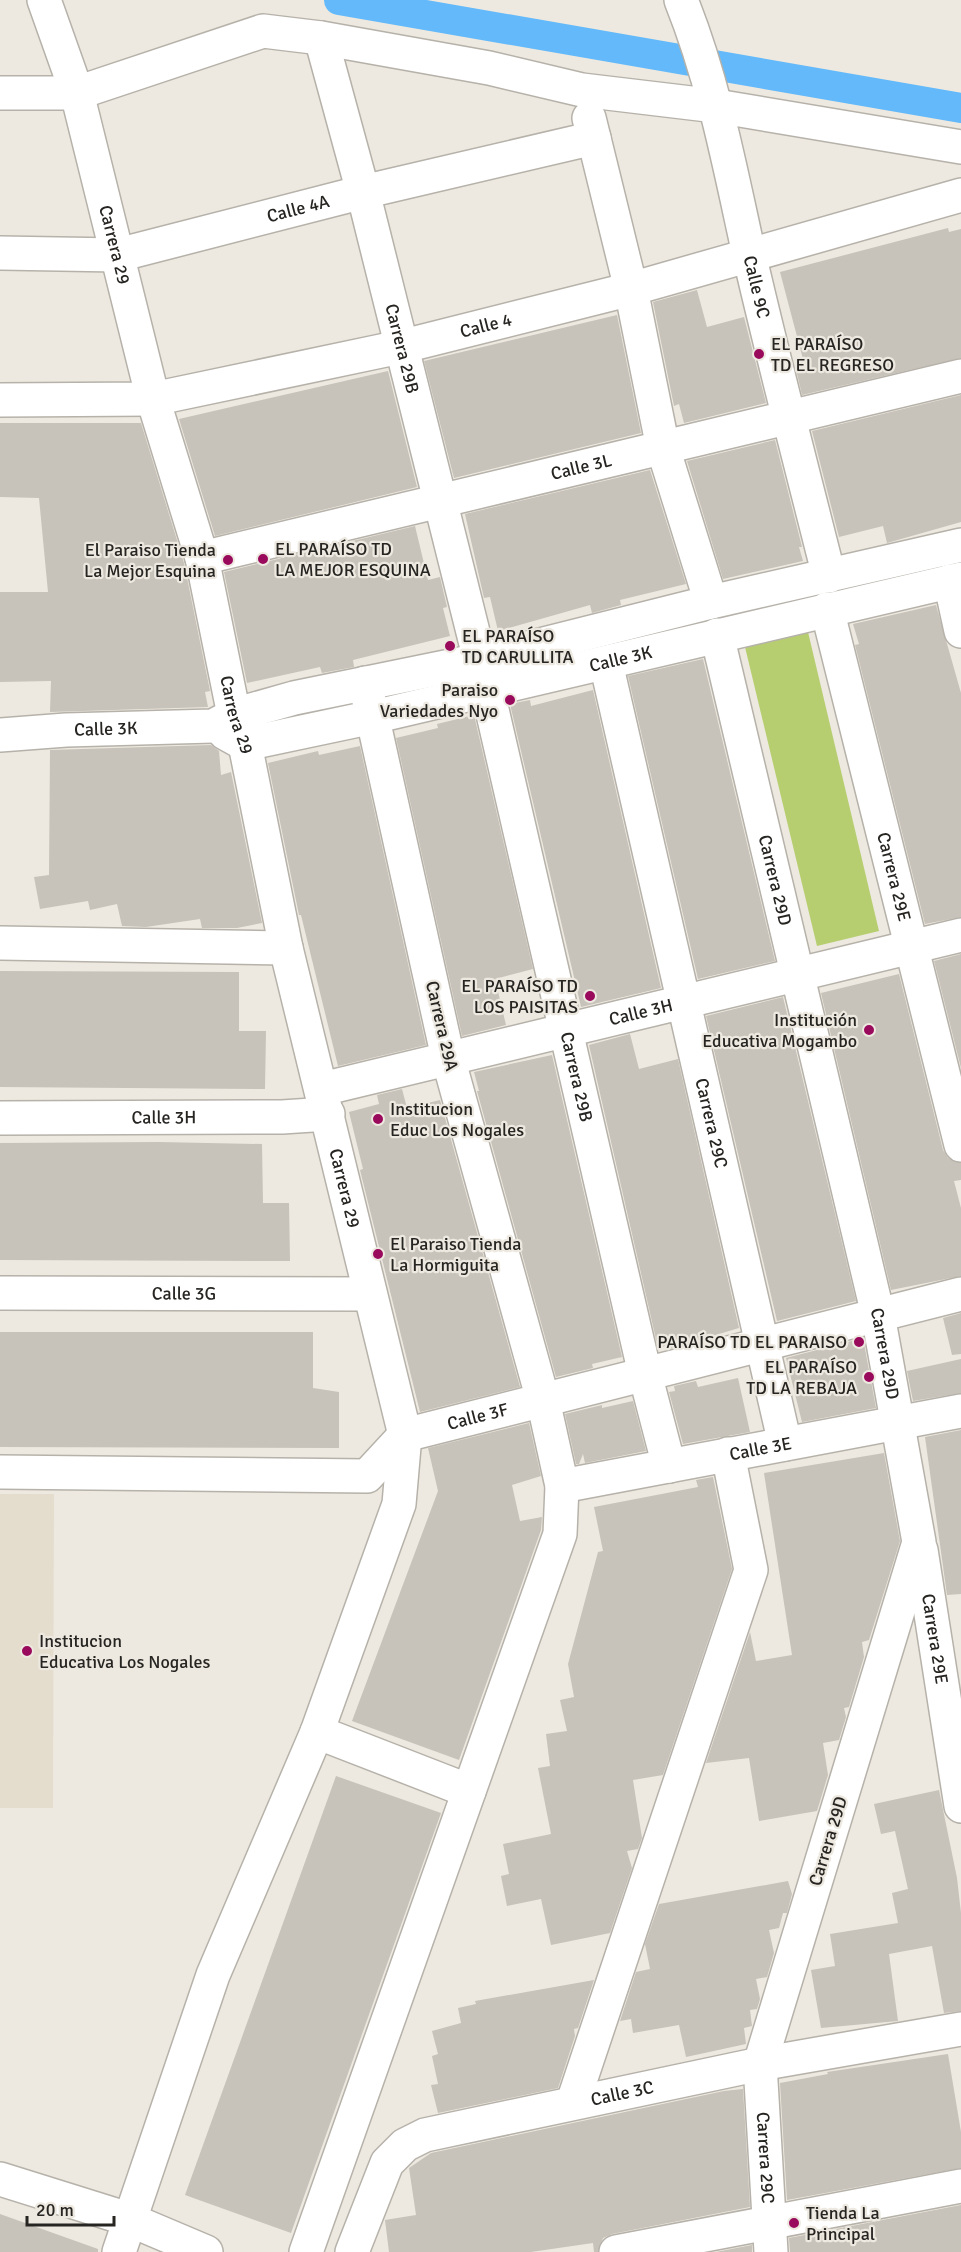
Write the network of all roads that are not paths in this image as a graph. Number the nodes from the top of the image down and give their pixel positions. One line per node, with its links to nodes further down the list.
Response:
1 (44, 0): 6 (street, Carrera 29)
2 (681, 0): 7 (street, Calle 9C)
3 (321, 38): 4 (street); 6 (street); 10 (street, Carrera 29B)
4 (582, 90): 7 (street); 8 (street)
5 (0, 93): 6 (street)
6 (76, 93): 14 (street, Carrera 29)
7 (714, 96): 9 (street); 13 (street, Calle 9C)
8 (594, 138): 10 (street, Calle 4A); 15 (street)
9 (961, 147)
10 (363, 192): 14 (street, Calle 4A); 16 (street, Carrera 29B)
11 (961, 195): 13 (street, Calle 4)
12 (0, 253): 14 (street, Calle 4A)
13 (749, 254): 15 (street, Calle 4); 20 (street, Calle 9C)
14 (118, 255): 18 (street, Carrera 29)
15 (631, 289): 16 (street, Calle 4); 21 (street)
16 (399, 346): 18 (street, Calle 4); 22 (street, Carrera 29B)
17 (961, 376): 20 (street, Calle 3L)
18 (153, 399): 19 (street, Calle 4); 24 (street, Carrera 29)
19 (0, 400)
20 (788, 417): 21 (street, Calle 3L); 25 (street, Calle 9C)
21 (663, 448): 22 (street, Calle 3L); 27 (street)
22 (438, 501): 24 (street, Calle 3L); 32 (street, Carrera 29B)
23 (961, 545): 25 (street, Calle 3K)
24 (202, 558): 35 (street, Carrera 29)
25 (829, 576): 27 (street, Calle 3K)
26 (956, 580): 28 (street, Calle 3K); 29 (street)
27 (711, 602): 32 (street, Calle 3K)
28 (826, 609): 30 (street, Calle 3K); 40 (street, Carrera 29E)
29 (961, 631)
30 (717, 635): 31 (street, Calle 3K); 41 (street, Carrera 29D)
31 (606, 663): 32 (street, Calle 3K); 42 (street, Carrera 29C)
32 (483, 674): 33 (street, Calle 3K); 34 (street, Calle 3K); 43 (street, Carrera 29B)
33 (365, 683): 34 (street, Carrera 29A); 35 (street, Calle 3K)
34 (373, 717): 35 (street, Calle 3K); 44 (street, Carrera 29A)
35 (230, 728): 36 (street, Calle 3K); 39 (street, Carrera 29)
36 (0, 735)
37 (961, 935): 40 (street, Calle 3H)
38 (0, 943): 39 (street)
39 (286, 948): 45 (street, Carrera 29)
40 (910, 948): 41 (street, Calle 3H); 47 (street, Carrera 29E)
41 (798, 975): 42 (street, Calle 3H); 51 (street, Carrera 29D)
42 (684, 1002): 43 (street, Calle 3H); 52 (street, Carrera 29C)
43 (566, 1030): 44 (street, Calle 3H); 53 (street, Carrera 29B)
44 (448, 1058): 45 (street, Calle 3H); 54 (street, Carrera 29A)
45 (325, 1102): 46 (street, Calle 3H); 49 (street, Carrera 29)
46 (0, 1119)
47 (961, 1145)
48 (0, 1293): 49 (street, Calle 3G)
49 (370, 1294): 57 (street, Carrera 29)
50 (961, 1294): 51 (street, Calle 3F)
51 (878, 1315): 52 (street, Calle 3F); 56 (street, Carrera 29D)
52 (763, 1344): 53 (street, Calle 3F); 58 (street, Carrera 29C)
53 (645, 1374): 54 (street, Calle 3F); 60 (street, Carrera 29B)
54 (543, 1400): 57 (street, Calle 3F); 62 (street, Carrera 29A)
55 (961, 1411): 56 (street, Calle 3E)
56 (897, 1422): 58 (street, Calle 3E); 63 (street, Carrera 29D)
57 (405, 1435): 61 (street); 65 (street, Carrera 29)
58 (785, 1444): 59 (street, Calle 3E)
59 (728, 1454): 60 (street, Calle 3E); 70 (street)
60 (669, 1466): 62 (street, Calle 3E)
61 (0, 1472)
62 (562, 1486): 66 (street, Carrera 29A)
63 (919, 1542): 64 (street, Carrera 29E); 69 (street, Carrera 29D)
64 (954, 1711): 67 (street, Carrera 29E)
65 (317, 1732): 66 (street); 73 (street, Carrera 29)
66 (469, 1791): 77 (street, Carrera 29A)
67 (961, 1806)
68 (961, 2029): 69 (street, Calle 3C)
69 (760, 2064): 70 (street, Calle 3C); 74 (street, Carrera 29C)
70 (573, 2102): 78 (street, Calle 3C)
71 (0, 2179): 73 (street)
72 (961, 2187): 74 (street)
73 (128, 2220): 75 (street, Carrera 29); 76 (street)
74 (770, 2237): 79 (street)
75 (118, 2252)
76 (206, 2252)
77 (306, 2252)
78 (352, 2252)
79 (616, 2252)

